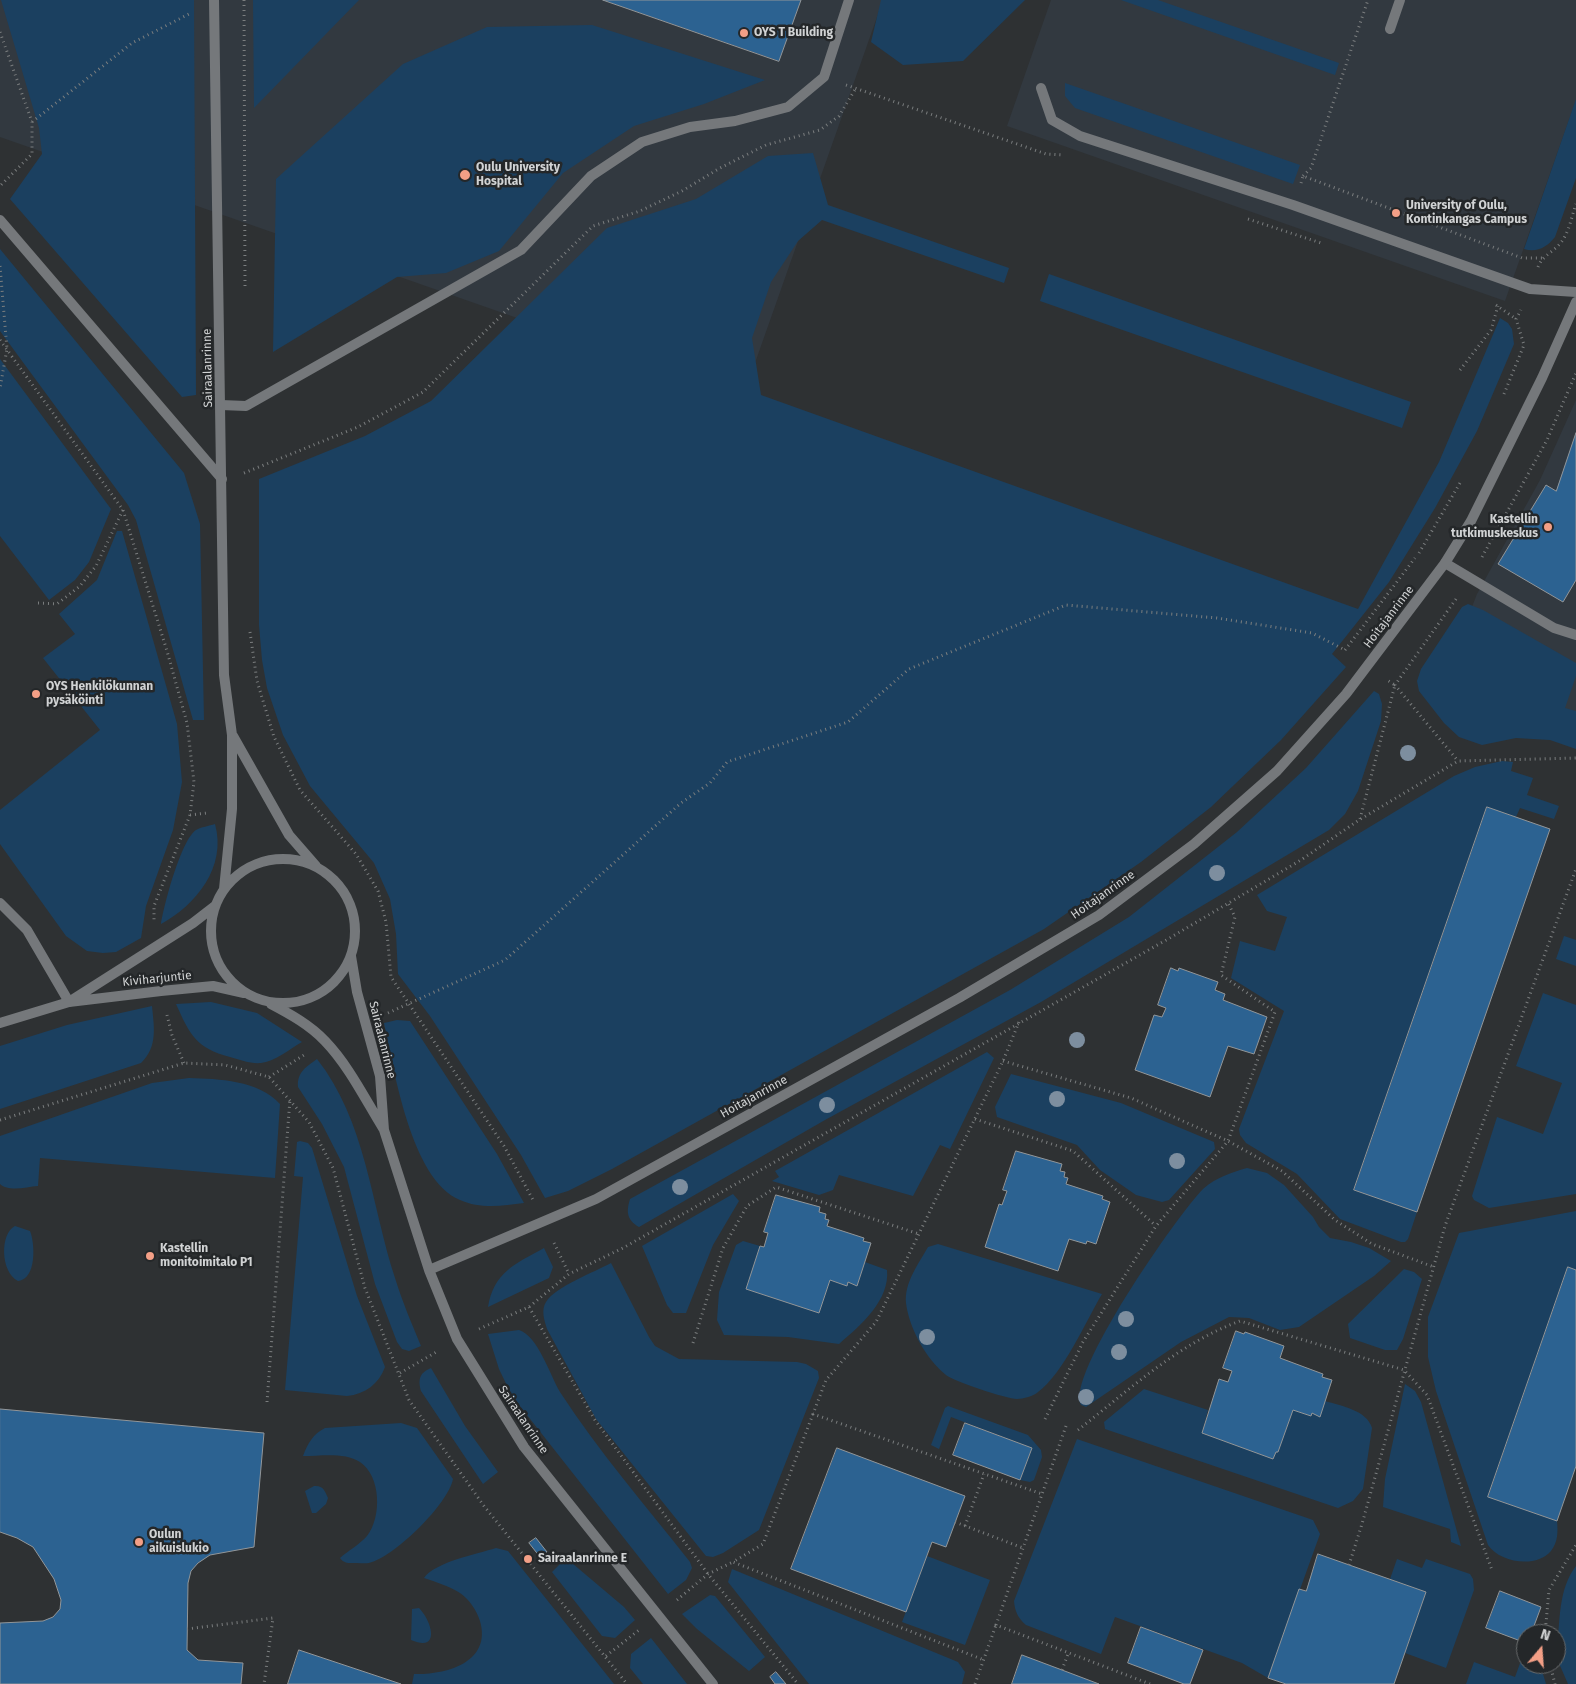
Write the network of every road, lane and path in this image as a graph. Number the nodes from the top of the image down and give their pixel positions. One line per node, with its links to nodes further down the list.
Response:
1 (244, 0): 6 (path)
2 (849, 0): 9 (street)
3 (1368, 0): 14 (path)
4 (1400, 0): 7 (street)
5 (214, 5): 6 (path); 12 (path); 31 (street, Sairaalanrinne)
6 (244, 13): 20 (path)
7 (1390, 29)
8 (0, 32): 12 (path)
9 (824, 77): 10 (path); 31 (street)
10 (856, 88): 13 (path); 33 (path)
11 (1041, 88): 21 (street)
12 (32, 122): 15 (path)
13 (1072, 156)
14 (1303, 176)
15 (0, 186)
16 (1247, 218): 18 (path)
17 (0, 220): 34 (street)
18 (1328, 246)
19 (0, 266): 27 (path)
20 (245, 288)
21 (1576, 292)
22 (1576, 302): 37 (street, Hoitajanrinne)
23 (1490, 303): 24 (path)
24 (1498, 306): 25 (path); 28 (path)
25 (1516, 319)
26 (0, 340): 27 (path)
27 (7, 349): 30 (path); 36 (path)
28 (1460, 370)
29 (1576, 373): 38 (path)
30 (0, 388)
31 (221, 405): 34 (street, Sairaalanrinne)
32 (243, 464): 33 (path)
33 (243, 473): 34 (path); 35 (path)
34 (222, 479): 43 (street, Sairaalanrinne)
35 (243, 482)
36 (124, 510): 39 (path); 52 (path)
37 (1445, 563): 38 (street); 68 (street, Hoitajanrinne)
38 (1471, 578): 41 (street); 45 (path)
39 (38, 603)
40 (248, 624): 58 (path)
41 (1576, 636)
42 (1345, 650): 58 (path)
43 (232, 735): 46 (street, Sairaalanrinne); 48 (street, Sairaalanrinne)
44 (1576, 758): 45 (path)
45 (1458, 761): 49 (path)
46 (317, 867): 48 (street); 53 (street)
47 (1576, 869): 71 (path)
48 (224, 889): 51 (street)
49 (1228, 902): 59 (path); 67 (path)
50 (0, 903): 56 (street)
51 (215, 906): 52 (street, Kiviharjuntie); 55 (street)
52 (154, 947): 56 (street, Kiviharjuntie)
53 (351, 956): 57 (street); 66 (street, Sairaalanrinne)
54 (161, 991): 55 (street, Kiviharjuntie); 56 (street, Kiviharjuntie); 62 (path)
55 (247, 994): 57 (street)
56 (69, 1002): 60 (street, Kiviharjuntie)
57 (268, 1002): 66 (street, Sairaalanrinne)
58 (409, 1004): 68 (path)
59 (1020, 1021): 61 (path); 73 (path)
60 (0, 1023)
61 (1003, 1061): 64 (path); 67 (path)
62 (184, 1063): 63 (path); 65 (path)
63 (290, 1098): 78 (path); 79 (path)
64 (975, 1119): 69 (path); 70 (path)
65 (0, 1120)
66 (384, 1130): 72 (street, Sairaalanrinne)
67 (1228, 1141): 69 (path); 71 (path)
68 (545, 1222): 72 (street, Hoitajanrinne); 73 (path)
69 (1156, 1226): 81 (path)
70 (919, 1234): 76 (path); 80 (path)
71 (1434, 1267): 77 (path)
72 (429, 1270): 75 (street, Sairaalanrinne)
73 (569, 1274): 74 (path)
74 (529, 1307): 75 (path); 93 (path)
75 (457, 1339): 78 (path); 102 (street, Sairaalanrinne)
76 (694, 1344)
77 (1404, 1370): 83 (path); 91 (path); 92 (path)
78 (400, 1373): 101 (path)
79 (266, 1402)
80 (813, 1414): 84 (path); 90 (path)
81 (1045, 1419)
82 (1066, 1426): 85 (path)
83 (1078, 1430)
84 (984, 1474): 85 (path); 87 (path)
85 (1042, 1494): 89 (path)
86 (955, 1522): 87 (path)
87 (965, 1526): 89 (path)
88 (1576, 1545): 94 (path)
89 (1023, 1548): 95 (path)
90 (734, 1562): 93 (path); 98 (path)
91 (1349, 1565)
92 (1492, 1570)
93 (708, 1574): 103 (path)
94 (1546, 1624)
95 (996, 1625): 97 (path); 98 (path)
96 (187, 1630): 100 (path)
97 (1068, 1654): 99 (path); 105 (path)
98 (984, 1660): 104 (path)
99 (1062, 1670)
100 (264, 1684)
101 (628, 1684)
102 (713, 1684)
103 (798, 1684)
104 (975, 1684)
105 (1150, 1684)

